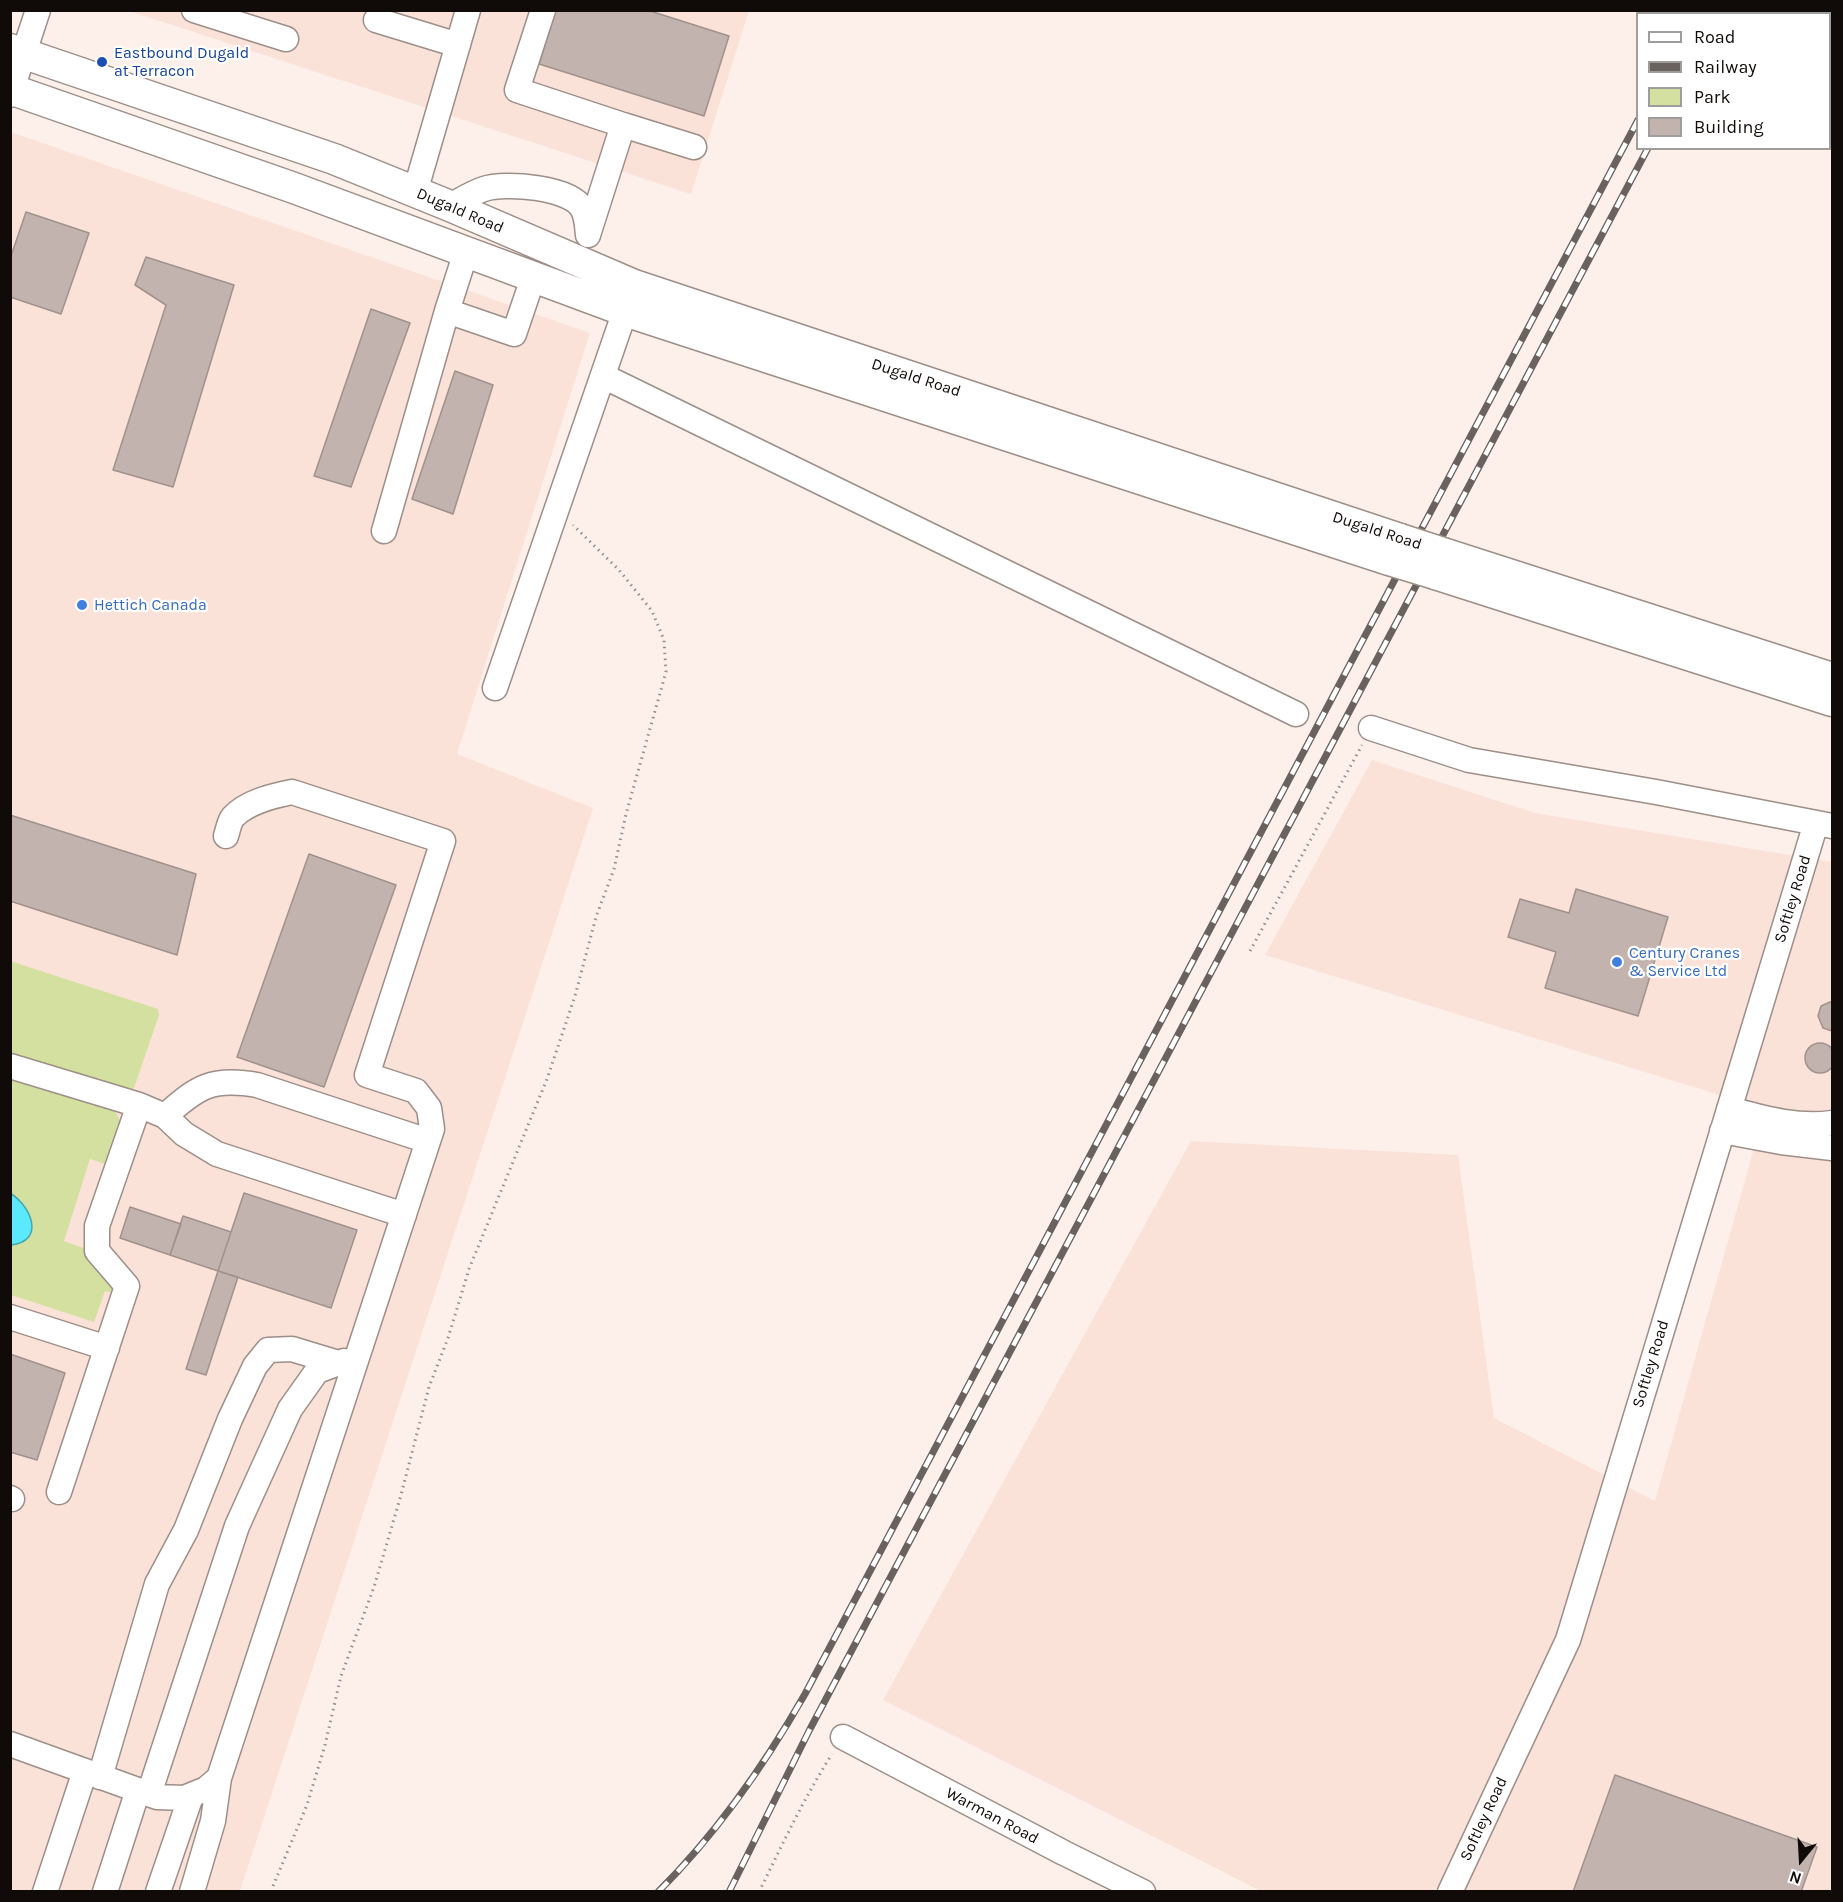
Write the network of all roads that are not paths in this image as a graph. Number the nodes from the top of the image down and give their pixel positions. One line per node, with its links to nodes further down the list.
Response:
1 (38, 10): 8 (street)
2 (194, 10): 6 (street)
3 (468, 10): 7 (street)
4 (543, 10): 10 (street)
5 (376, 20): 7 (street)
6 (286, 39)
7 (458, 45): 12 (street)
8 (17, 51): 9 (street); 12 (main road, Dugald Road)
9 (11, 91): 15 (main road, Dugald Road)
10 (623, 125): 11 (street); 14 (street)
11 (694, 147)
12 (415, 192): 13 (main road, Dugald Road)
13 (450, 206): 14 (main road, Dugald Road); 14 (street)
14 (584, 249): 17 (street); 22 (main road, Dugald Road)
15 (466, 252): 16 (main road, Dugald Road); 18 (street)
16 (533, 278): 17 (main road, Dugald Road); 18 (street)
17 (569, 291): 19 (main road, Dugald Road)
18 (447, 311): 21 (street)
19 (625, 311): 20 (street); 22 (main road, Dugald Road)
20 (603, 375): 25 (street); 27 (street)
21 (384, 531)
22 (1394, 549): 23 (main road, Dugald Road, bridge)
23 (1440, 564): 24 (main road, Dugald Road); 26 (main road, Dugald Road)
24 (1833, 678)
25 (495, 688)
26 (1833, 702)
27 (1296, 714)
28 (1371, 728): 29 (street)
29 (1824, 824): 34 (street, Softley Road)
30 (226, 836): 36 (street)
31 (10, 1066): 32 (street)
32 (138, 1105): 33 (street); 40 (street)
33 (165, 1116): 36 (street); 38 (street)
34 (1726, 1120): 35 (street); 37 (street); 54 (street, Softley Road)
35 (1833, 1123)
36 (429, 1141): 38 (street)
37 (1833, 1148)
38 (404, 1215): 41 (street)
39 (10, 1317): 40 (street)
40 (107, 1348): 42 (street)
41 (348, 1360): 45 (street); 46 (street); 47 (street)
42 (59, 1492)
43 (843, 1737): 53 (street, Warman Road)
44 (10, 1744): 45 (street)
45 (92, 1774): 47 (street); 49 (street)
46 (219, 1778): 48 (street); 52 (street)
47 (143, 1792): 48 (street); 50 (street)
48 (191, 1796): 51 (street)
49 (45, 1892)
50 (105, 1892)
51 (158, 1892)
52 (192, 1892)
53 (1143, 1892)
54 (1450, 1892)

